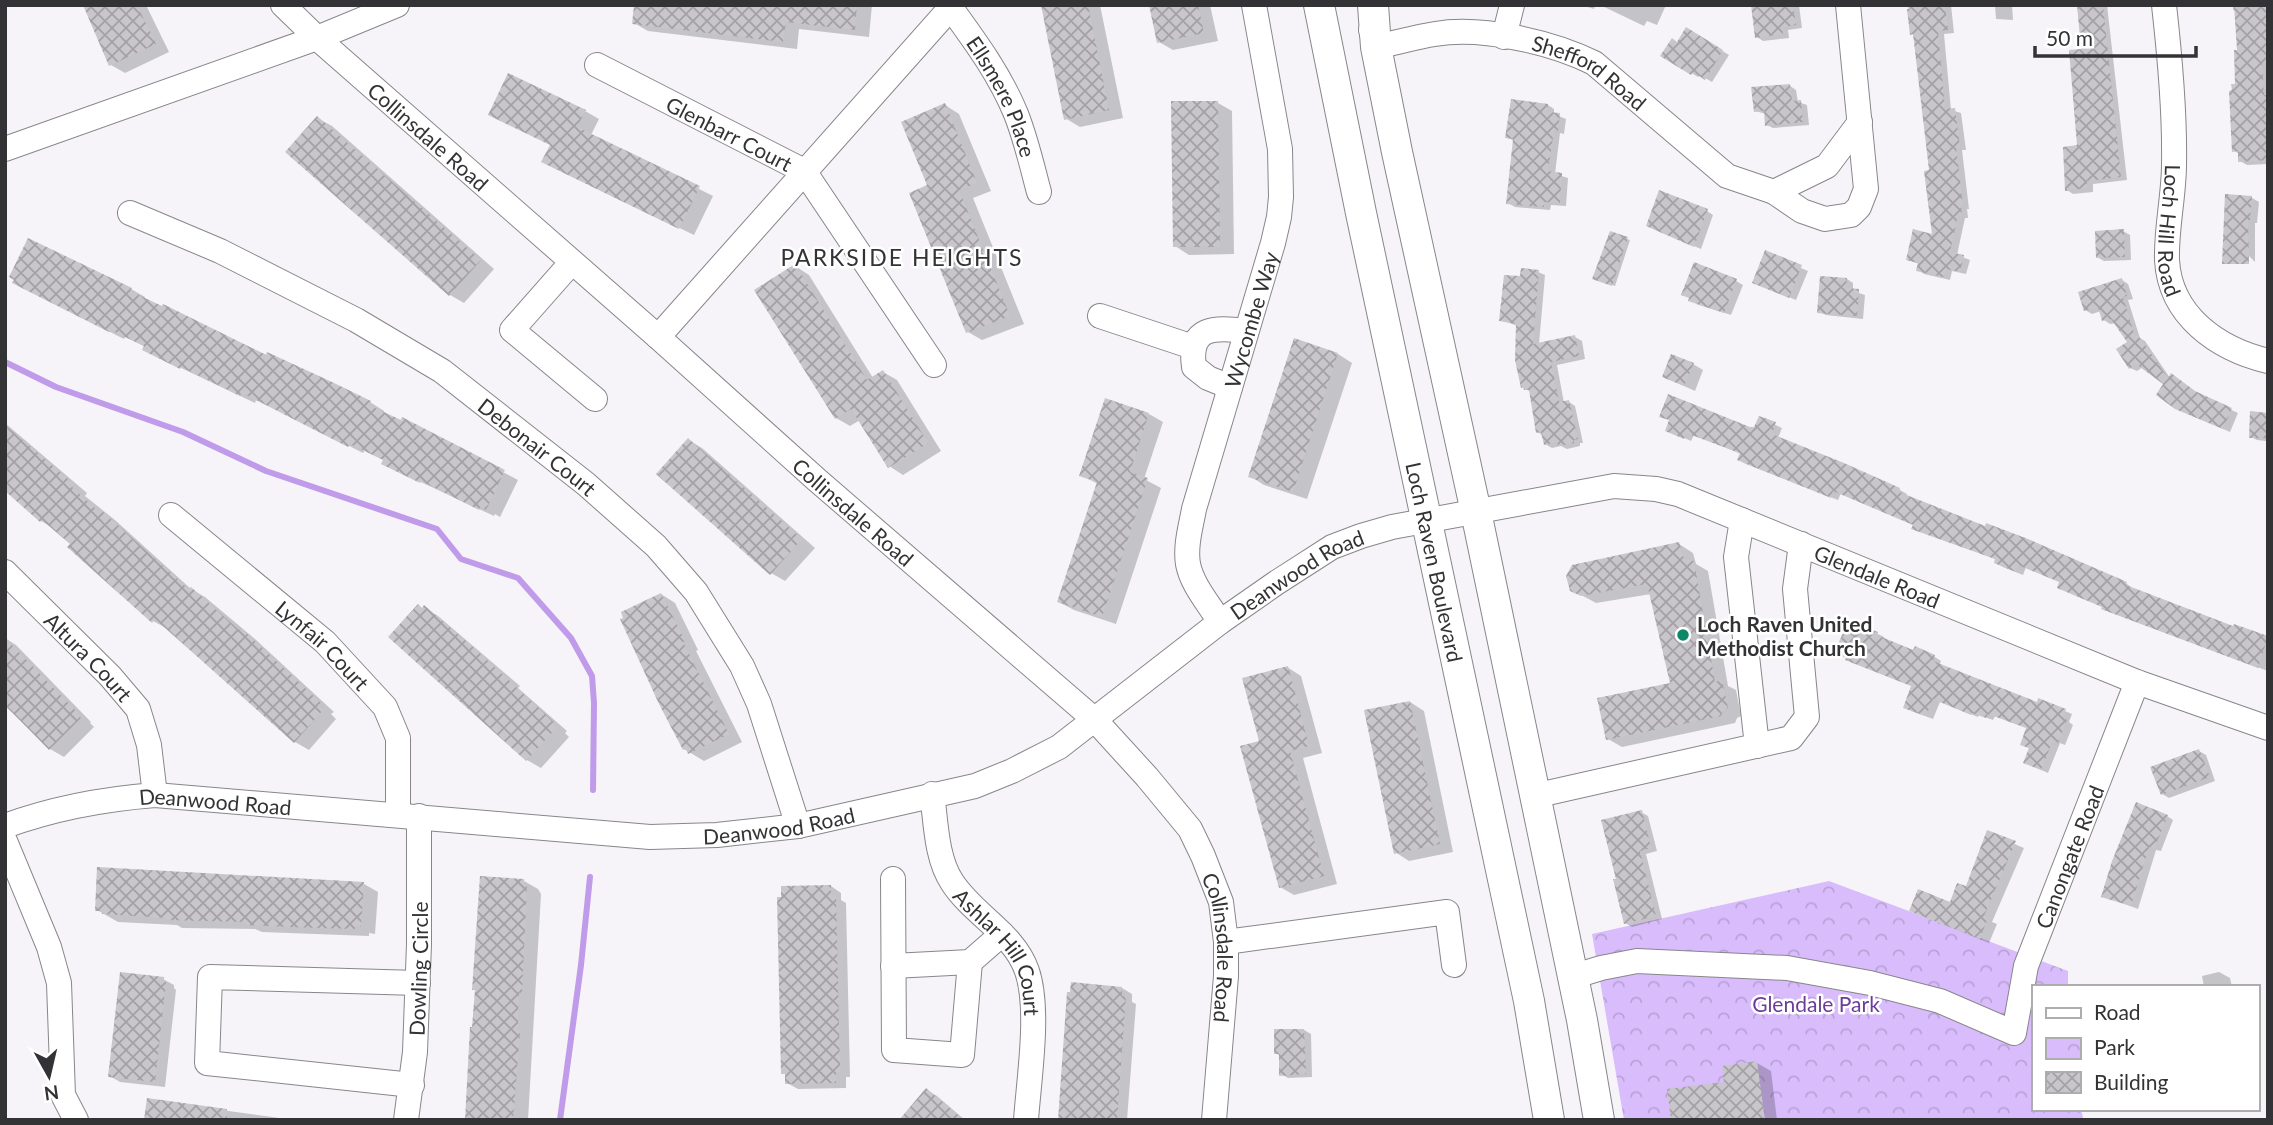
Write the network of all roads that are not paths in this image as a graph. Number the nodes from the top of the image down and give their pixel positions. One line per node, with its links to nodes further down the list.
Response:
1 (283, 5): 12 (street, Collinsdale Road)
2 (397, 5): 12 (street)
3 (1254, 5): 23 (street, Wycombe Way)
4 (1319, 5): 32 (main road, Loch Raven Boulevard)
5 (1363, 5): 13 (street)
6 (1373, 5): 13 (main road)
7 (1512, 5): 11 (street)
8 (1848, 5): 15 (street, Shefford Road)
9 (2164, 5): 26 (street, Loch Hill Road)
10 (952, 6): 17 (street); 18 (street, Ellsmere Place)
11 (1504, 37): 13 (street, Shefford Road); 19 (street, Shefford Road)
12 (317, 38): 16 (street); 21 (street, Collinsdale Road)
13 (1376, 47): 30 (main road)
14 (597, 65): 17 (street, Glenbarr Court)
15 (1860, 122): 19 (street); 19 (street, Shefford Road)
16 (5, 149)
17 (803, 171): 24 (street); 27 (street, Glenbarr Court)
18 (1040, 192)
19 (1774, 192)
20 (130, 213): 46 (street, Debonair Court)
21 (572, 262): 24 (street, Collinsdale Road); 29 (street)
22 (1100, 316): 25 (street)
23 (1246, 331): 25 (street); 28 (street, Wycombe Way)
24 (658, 337): 38 (street, Collinsdale Road)
25 (1193, 347): 28 (street)
26 (2268, 361)
27 (934, 365)
28 (1230, 387): 36 (street, Wycombe Way)
29 (595, 399)
30 (1476, 512): 32 (street, Deanwood Road); 33 (street, Glendale Road); 43 (main road)
31 (171, 515): 44 (street, Lynfair Court)
32 (1426, 520): 36 (street, Deanwood Road); 56 (main road, Loch Raven Boulevard)
33 (1742, 520): 34 (street, Glendale Road); 40 (street)
34 (1801, 544): 37 (street, Glendale Road); 40 (street)
35 (5, 572): 42 (street, Altura Court)
36 (1220, 622): 38 (street, Deanwood Road)
37 (2137, 682): 39 (street, Glendale Road); 54 (street, Canongate Road)
38 (1095, 720): 41 (street, Deanwood Road); 50 (street, Collinsdale Road)
39 (2268, 728)
40 (1757, 746): 43 (street)
41 (932, 794): 46 (street, Deanwood Road); 49 (street, Ashlar Hill Court)
42 (155, 795): 44 (street, Deanwood Road); 45 (street, Deanwood Road)
43 (1534, 796): 54 (main road)
44 (408, 815): 46 (street, Deanwood Road); 55 (street, Dowling Circle)
45 (5, 826)
46 (798, 826)
47 (5, 841): 59 (street)
48 (893, 879): 53 (street)
49 (1002, 934): 51 (street); 63 (street, Ashlar Hill Court)
50 (1226, 942): 52 (street); 64 (street, Collinsdale Road)
51 (970, 962): 53 (street); 53 (street)
52 (1454, 965)
53 (893, 966)
54 (1572, 977): 57 (main road)
55 (418, 983): 58 (street, Dowling Circle); 58 (street)
56 (1529, 1001): 57 (main road); 65 (main road, Loch Raven Boulevard)
57 (1582, 1020): 66 (main road)
58 (412, 1085): 62 (street, Dowling Circle)
59 (63, 1095): 60 (street); 61 (street)
60 (64, 1120)
61 (76, 1120)
62 (406, 1120)
63 (1026, 1120)
64 (1214, 1120)
65 (1549, 1120)
66 (1599, 1120)

